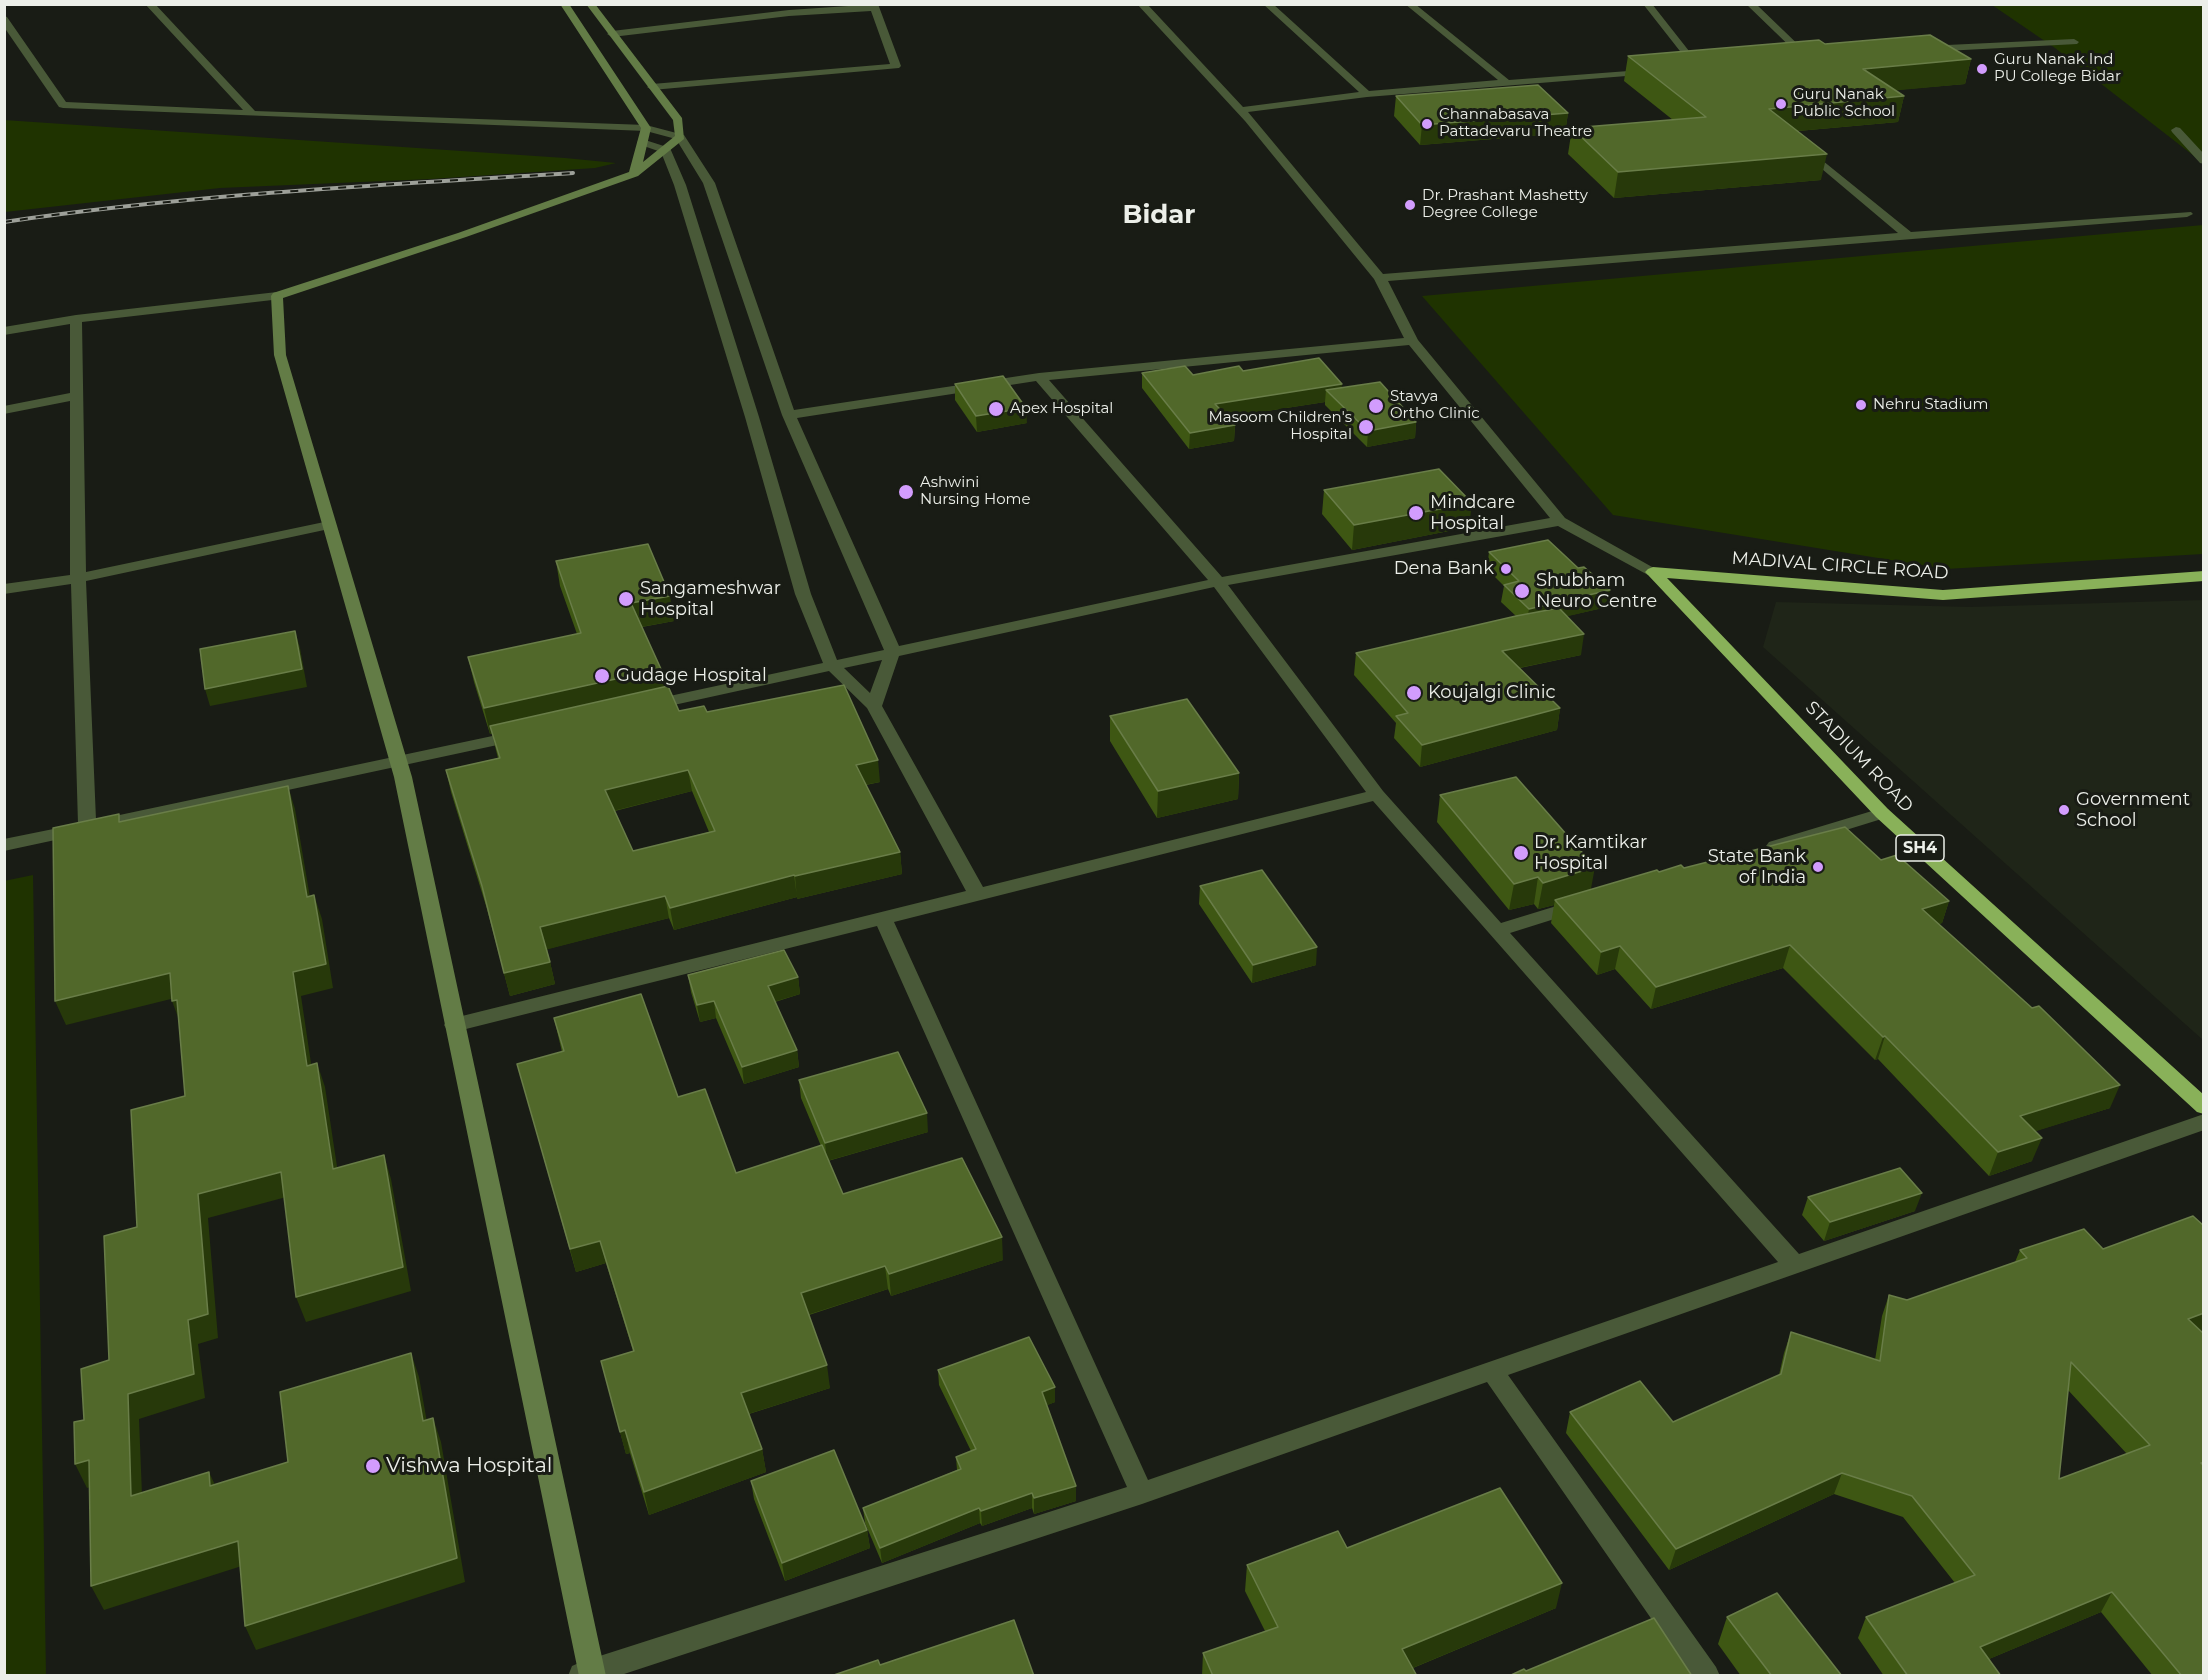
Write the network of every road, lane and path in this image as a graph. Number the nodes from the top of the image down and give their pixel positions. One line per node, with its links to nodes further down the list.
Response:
1 (149, 4): 23 (street)
2 (564, 4): 24 (main road)
3 (590, 4): 11 (main road)
4 (1141, 4): 22 (street)
5 (1267, 4): 21 (street)
6 (1409, 4): 19 (street)
7 (1647, 4): 16 (street)
8 (1750, 4): 14 (street)
9 (874, 6): 11 (street); 20 (street)
10 (4, 19): 23 (street)
11 (612, 34): 20 (main road)
12 (2074, 42): 13 (street)
13 (1914, 50)
14 (1819, 57)
15 (1709, 66): 16 (street)
16 (1697, 67): 17 (street)
17 (1685, 68)
18 (1661, 70): 19 (street)
19 (1508, 83): 21 (street)
20 (652, 87): 26 (main road)
21 (1367, 94): 22 (street)
22 (1240, 110): 34 (street)
23 (252, 114): 24 (street)
24 (646, 128): 26 (street); 27 (main road)
25 (2176, 130): 30 (street)
26 (680, 137): 29 (main road); 42 (street)
27 (642, 142): 29 (street); 31 (main road)
28 (1800, 146): 33 (street)
29 (666, 150): 31 (main road); 51 (street)
30 (2204, 161)
31 (634, 174): 35 (main road)
32 (2187, 213): 33 (street)
33 (1908, 236): 34 (street)
34 (1380, 278): 38 (street)
35 (277, 296): 36 (street); 44 (main road)
36 (76, 319): 37 (street); 40 (street)
37 (4, 331)
38 (1412, 341): 39 (street); 43 (street)
39 (1039, 377): 42 (street); 48 (street)
40 (77, 396): 41 (street); 47 (street)
41 (4, 410)
42 (789, 415): 50 (street)
43 (1560, 521): 45 (street); 48 (street)
44 (329, 525): 47 (street); 55 (main road)
45 (1653, 572): 46 (highway, MADIVAL CIRCLE ROAD); 57 (highway, STADIUM ROAD / SH4)
46 (2204, 576)
47 (78, 578): 49 (street); 58 (street)
48 (1218, 582): 50 (street); 56 (street)
49 (4, 589)
50 (893, 651): 51 (street); 52 (street)
51 (831, 664): 52 (street); 53 (street)
52 (874, 706): 61 (street)
53 (632, 709)
54 (527, 733): 55 (street)
55 (399, 762): 58 (street); 65 (main road)
56 (1377, 795): 61 (street); 64 (street)
57 (1882, 813): 60 (street); 66 (highway, STADIUM ROAD / SH4)
58 (87, 828): 59 (street)
59 (4, 845)
60 (1758, 851)
61 (977, 894): 63 (street)
62 (1588, 903): 64 (street)
63 (883, 919): 65 (street); 70 (street)
64 (1498, 930): 68 (street)
65 (454, 1025): 71 (main road)
66 (2204, 1107)
67 (2204, 1122): 68 (street)
68 (1795, 1265): 69 (street)
69 (1492, 1371): 70 (street); 72 (street)
70 (1142, 1494): 71 (street)
71 (588, 1674)
72 (1707, 1676)

